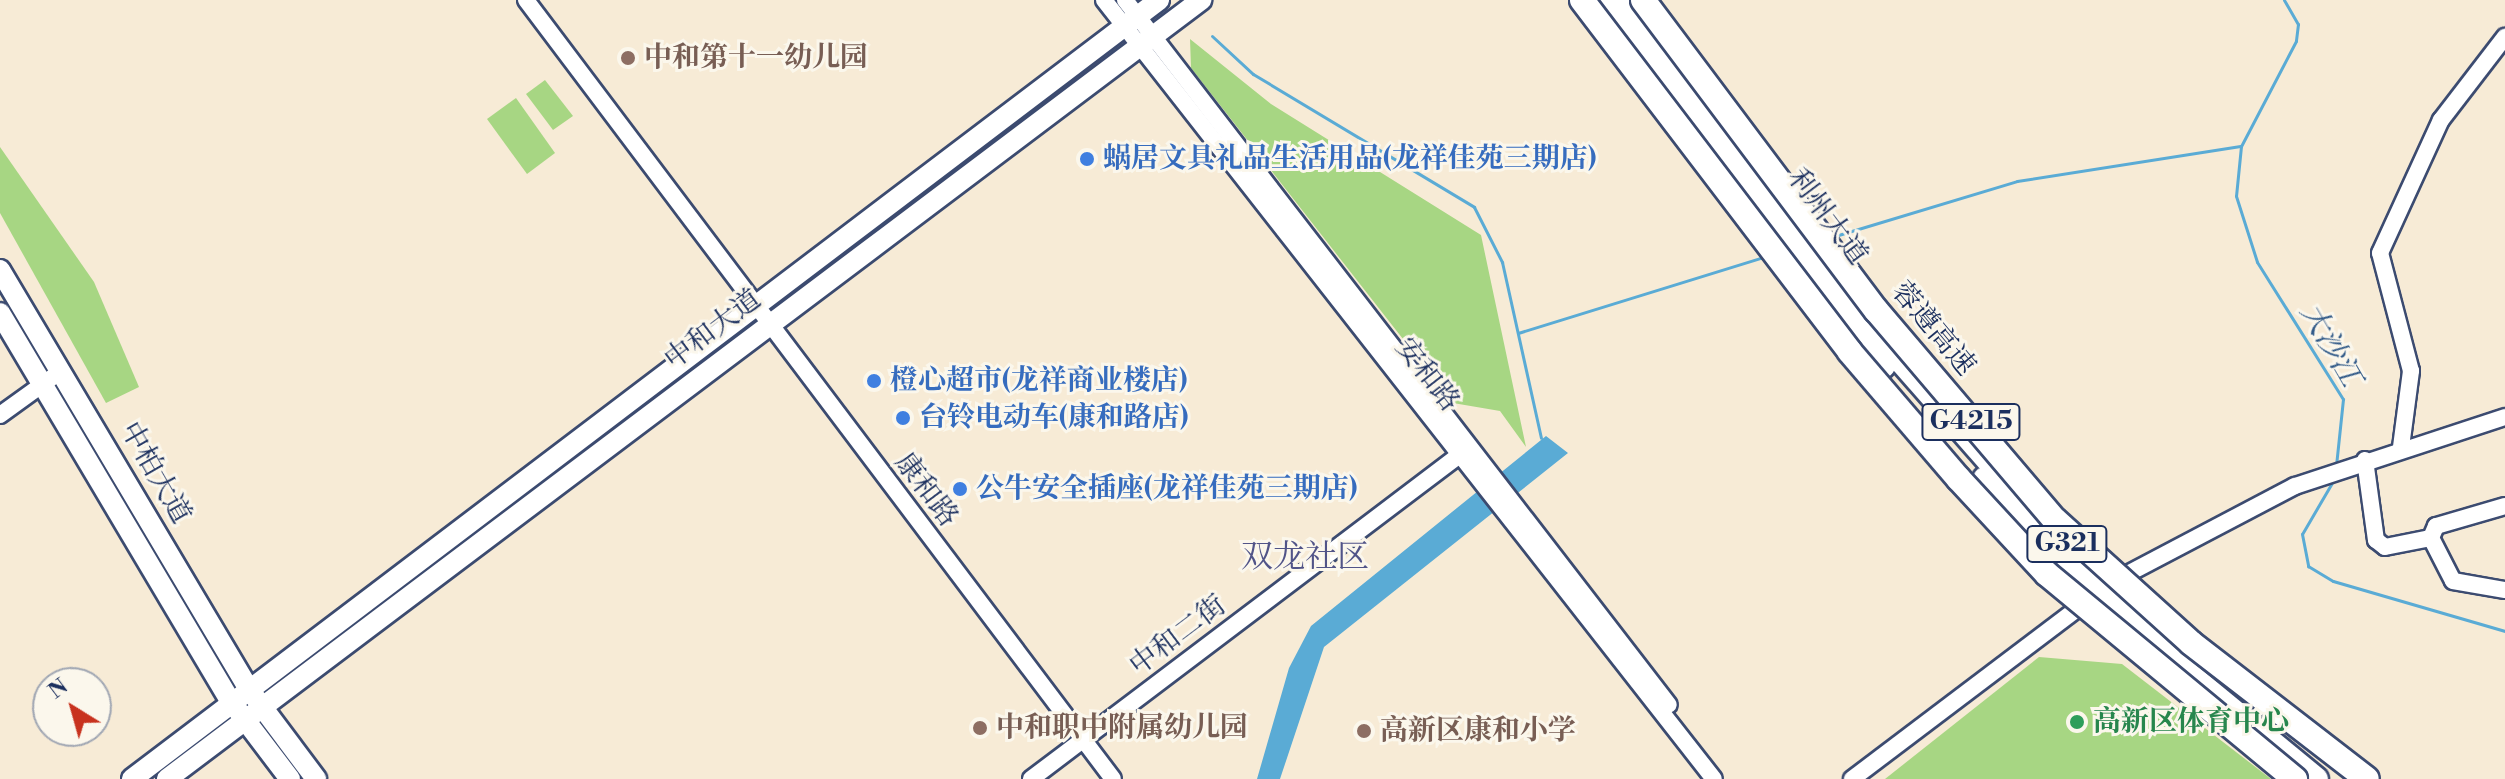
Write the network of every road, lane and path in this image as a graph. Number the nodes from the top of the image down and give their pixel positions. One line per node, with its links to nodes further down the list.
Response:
1 (1104, 0): 10 (street, 安和路)
2 (1125, 0): 10 (street, 安和路)
3 (1159, 0): 10 (main road, 中和大道)
4 (1201, 0): 12 (main road, 中和大道)
5 (1582, 0): 43 (highway, G4215, bridge)
6 (1601, 0): 13 (highway, 利州大道 / G321)
7 (1626, 0): 13 (highway, 利州大道 / G321)
8 (1643, 0): 46 (highway, 蓉遵高速 / G4215, bridge)
9 (531, 2): 16 (street, 康和路)
10 (1131, 22): 12 (street, 安和路); 16 (main road, 中和大道)
11 (2505, 37): 21 (street)
12 (1146, 42): 16 (main road, 中和大道); 22 (street, 安和路)
13 (1783, 226): 27 (highway, 利州大道 / G321)
14 (0, 270): 17 (main road, 中柏大道)
15 (0, 313): 18 (main road, 中柏大道)
16 (761, 316): 29 (main road, 中和大道); 31 (main road, 中和大道); 32 (street, 康和路)
17 (61, 371): 18 (street); 29 (main road, 中柏大道)
18 (42, 383): 19 (street); 30 (main road, 中柏大道)
19 (0, 415)
20 (2505, 417): 21 (street)
21 (2401, 447): 23 (street)
22 (1467, 456): 25 (street, 安和路); 32 (street, 中和二街)
23 (2357, 462): 26 (street); 27 (street)
24 (2505, 506): 26 (street)
25 (1514, 514): 40 (street, 安和路); 41 (street, 安和路)
26 (2431, 538): 28 (street)
27 (2104, 588): 42 (street); 44 (highway, 利州大道 / G321); 45 (highway, 利州大道 / G321)
28 (2505, 590)
29 (248, 688): 30 (main road, 中和大道); 31 (main road, 中柏大道)
30 (230, 700): 31 (main road, 中柏大道); 33 (main road, 中和大道)
31 (252, 712): 34 (main road, 中和大道); 35 (main road); 36 (main road)
32 (1085, 743): 37 (street, 中和二街); 38 (street, 中和二街); 39 (street, 康和路)
33 (132, 779)
34 (167, 779)
35 (290, 779)
36 (316, 779)
37 (1031, 779)
38 (1044, 779)
39 (1113, 779)
40 (1714, 779)
41 (1727, 779)
42 (1852, 779)
43 (2295, 779)
44 (2316, 779)
45 (2350, 779)
46 (2367, 779)

